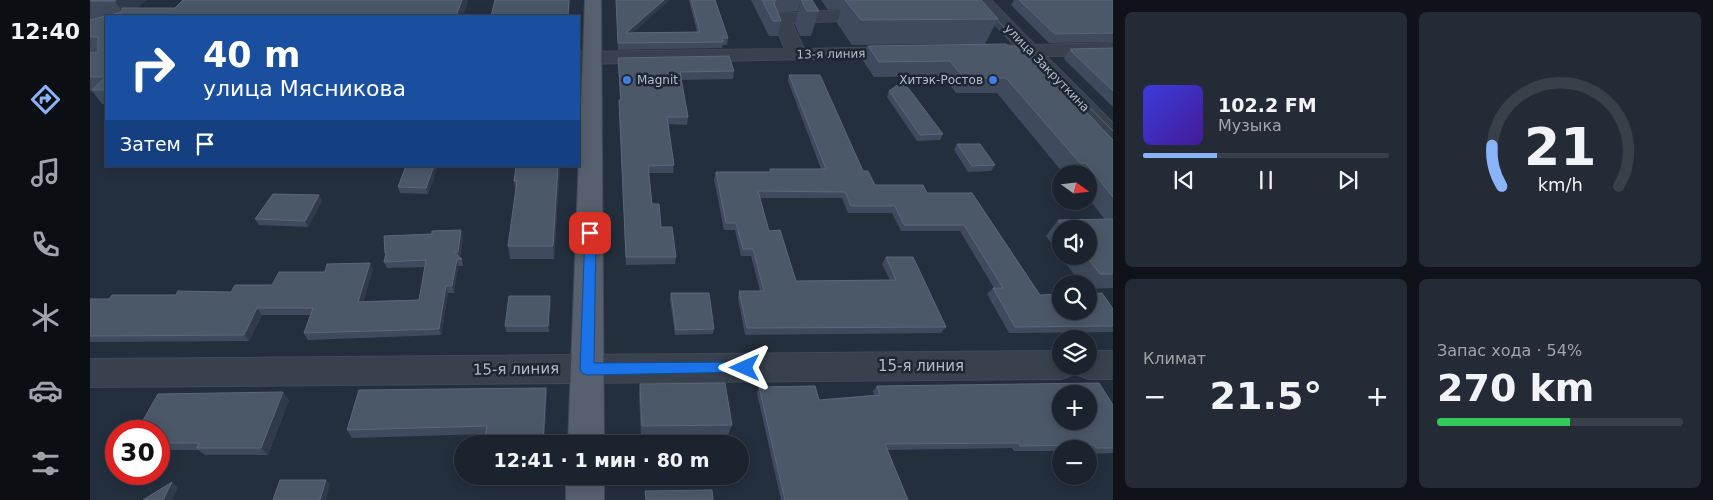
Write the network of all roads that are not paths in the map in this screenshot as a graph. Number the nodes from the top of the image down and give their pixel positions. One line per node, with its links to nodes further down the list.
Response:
1 (594, 0): 9 (main road)
2 (977, 1): 5 (street, улица Закруткина)
3 (892, 8): 8 (street)
4 (1113, 49): 5 (street)
5 (1030, 51): 7 (street); 10 (street, улица Закруткина)
6 (922, 52): 8 (street, 13-я линия)
7 (970, 52)
8 (797, 54): 9 (street, 13-я линия)
9 (586, 58): 14 (main road)
10 (1113, 136)
11 (1052, 365): 14 (street, 15-я линия)
12 (1097, 365): 13 (street)
13 (1113, 365)
14 (587, 369): 15 (street, 15-я линия); 16 (main road)
15 (90, 373)
16 (586, 435)
17 (585, 485): 18 (main road)
18 (585, 500)

